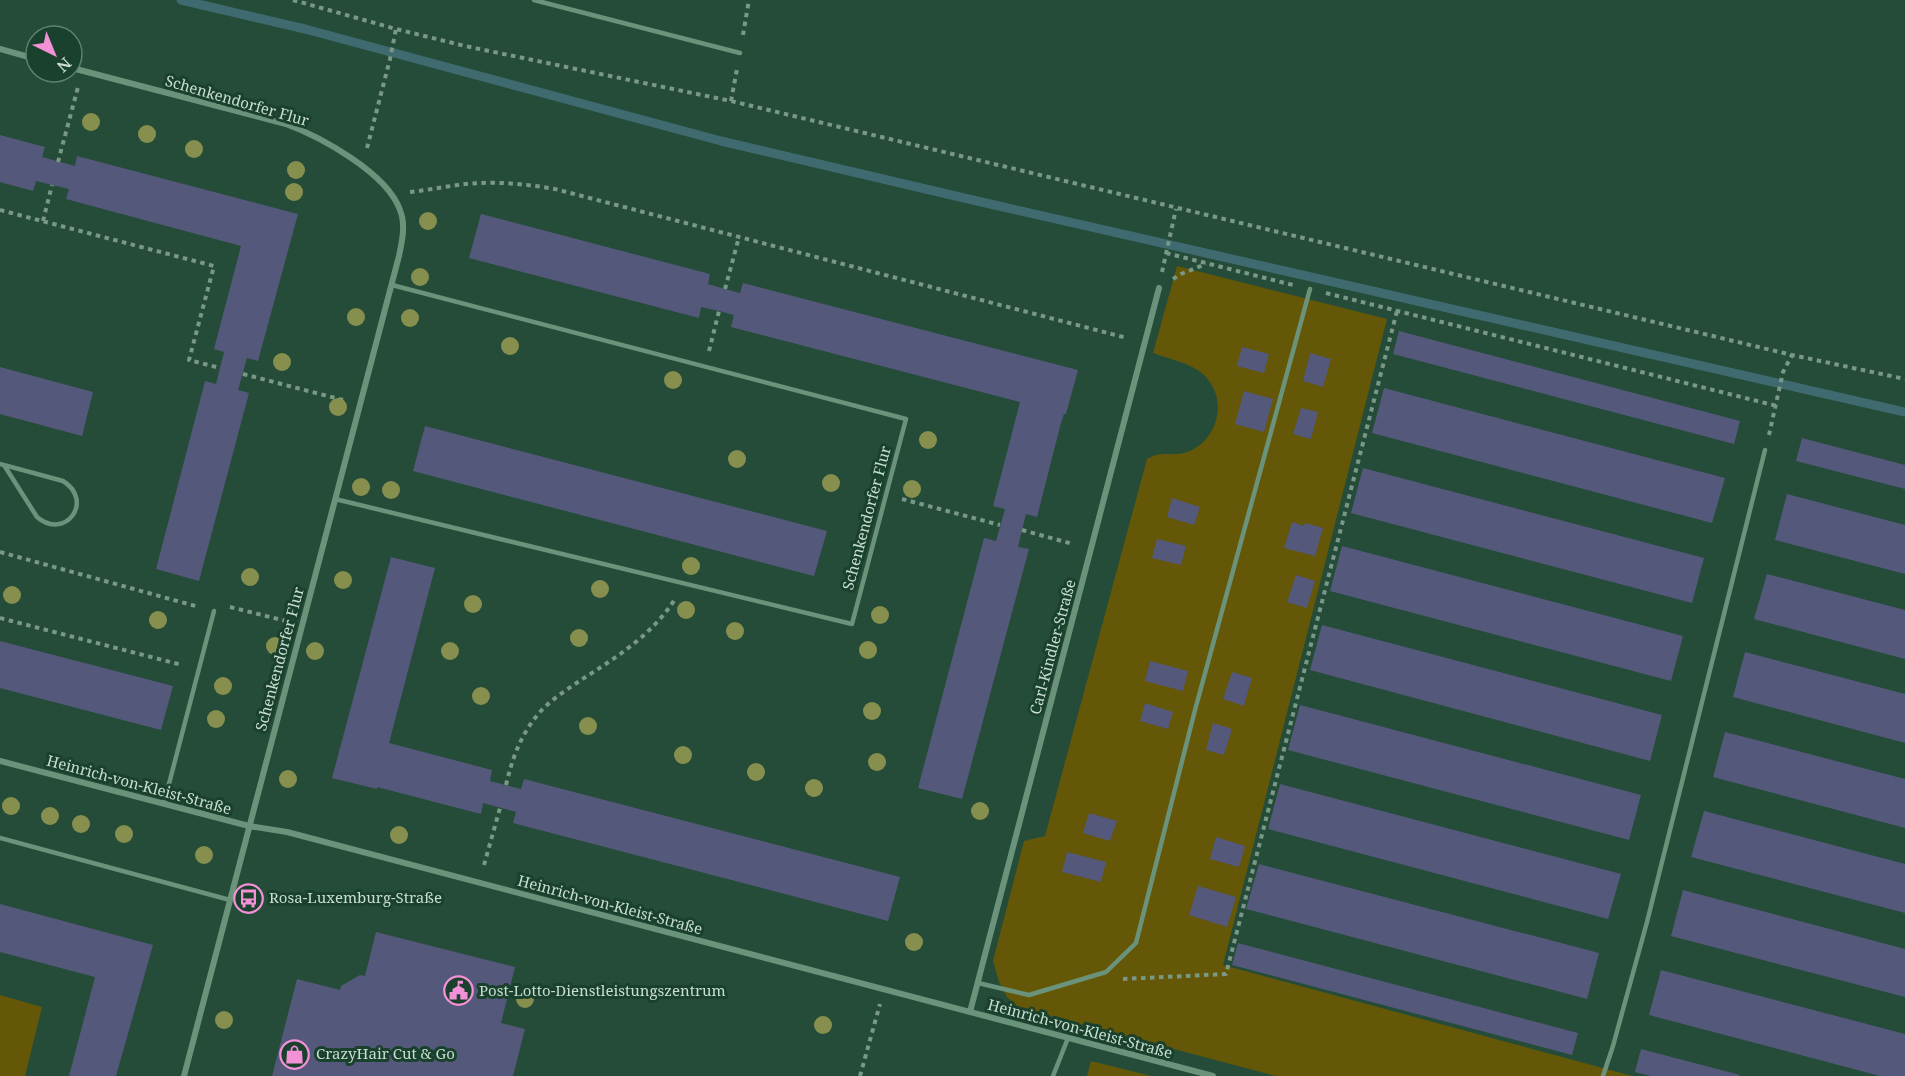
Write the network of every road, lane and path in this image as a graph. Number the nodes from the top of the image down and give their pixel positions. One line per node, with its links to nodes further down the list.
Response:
1 (293, 0): 4 (path)
2 (534, 0): 6 (lane)
3 (749, 0): 6 (path)
4 (396, 29): 10 (path); 12 (path)
5 (0, 50): 7 (street)
6 (740, 54): 10 (path)
7 (24, 56)
8 (84, 72): 12 (street, Schenkendorfer Flur)
9 (79, 84): 11 (path)
10 (731, 101): 15 (path)
11 (58, 162)
12 (362, 167): 14 (street, Schenkendorfer Flur)
13 (52, 185): 17 (path)
14 (391, 194): 18 (path); 21 (street, Schenkendorfer Flur)
15 (1176, 208): 19 (path); 29 (path)
16 (0, 210): 17 (path)
17 (43, 221): 31 (path)
18 (739, 237): 23 (path); 28 (path)
19 (1167, 250): 20 (path); 22 (path)
20 (1207, 263): 24 (path); 25 (path)
21 (392, 285): 30 (lane, Schenkendorfer Flur); 34 (street, Schenkendorfer Flur)
22 (1159, 288): 25 (street, Carl-Kindler-Straße)
23 (725, 289)
24 (1310, 289): 27 (path); 58 (lane)
25 (1156, 302): 28 (street, Carl-Kindler-Straße)
26 (719, 311): 30 (path)
27 (1397, 311): 35 (path); 57 (path)
28 (1145, 342): 42 (street, Carl-Kindler-Straße)
29 (1792, 355): 33 (path); 35 (path)
30 (705, 366): 38 (lane, Schenkendorfer Flur)
31 (220, 368)
32 (243, 374): 34 (path)
33 (1905, 379)
34 (360, 405): 39 (street, Schenkendorfer Flur)
35 (1777, 406): 36 (path)
36 (1765, 450): 66 (lane)
37 (2, 465): 37 (lane)
38 (886, 495): 40 (path); 44 (lane, Schenkendorfer Flur)
39 (335, 499): 44 (lane, Schenkendorfer Flur); 53 (street, Schenkendorfer Flur)
40 (1000, 525)
41 (1022, 530): 42 (path)
42 (1091, 549): 58 (street, Carl-Kindler-Straße)
43 (0, 552): 45 (path)
44 (686, 583): 50 (path)
45 (126, 588)
46 (214, 611): 48 (lane)
47 (0, 618): 48 (path)
48 (199, 670): 51 (lane)
49 (0, 761): 51 (street, Heinrich-von-Kleist-Straße)
50 (506, 785)
51 (164, 803): 53 (street, Heinrich-von-Kleist-Straße)
52 (500, 808): 55 (path)
53 (249, 826): 55 (street, Heinrich-von-Kleist-Straße); 56 (street)
54 (0, 838): 56 (lane)
55 (480, 883): 59 (street, Heinrich-von-Kleist-Straße)
56 (230, 900): 62 (street)
57 (1122, 979)
58 (978, 983): 60 (street, Carl-Kindler-Straße)
59 (884, 989): 60 (street, Heinrich-von-Kleist-Straße); 63 (path)
60 (970, 1012): 61 (street, Heinrich-von-Kleist-Straße)
61 (1068, 1038): 64 (lane); 65 (street, Heinrich-von-Kleist-Straße)
62 (184, 1076)
63 (860, 1076)
64 (1053, 1076)
65 (1213, 1076)
66 (1603, 1076)

